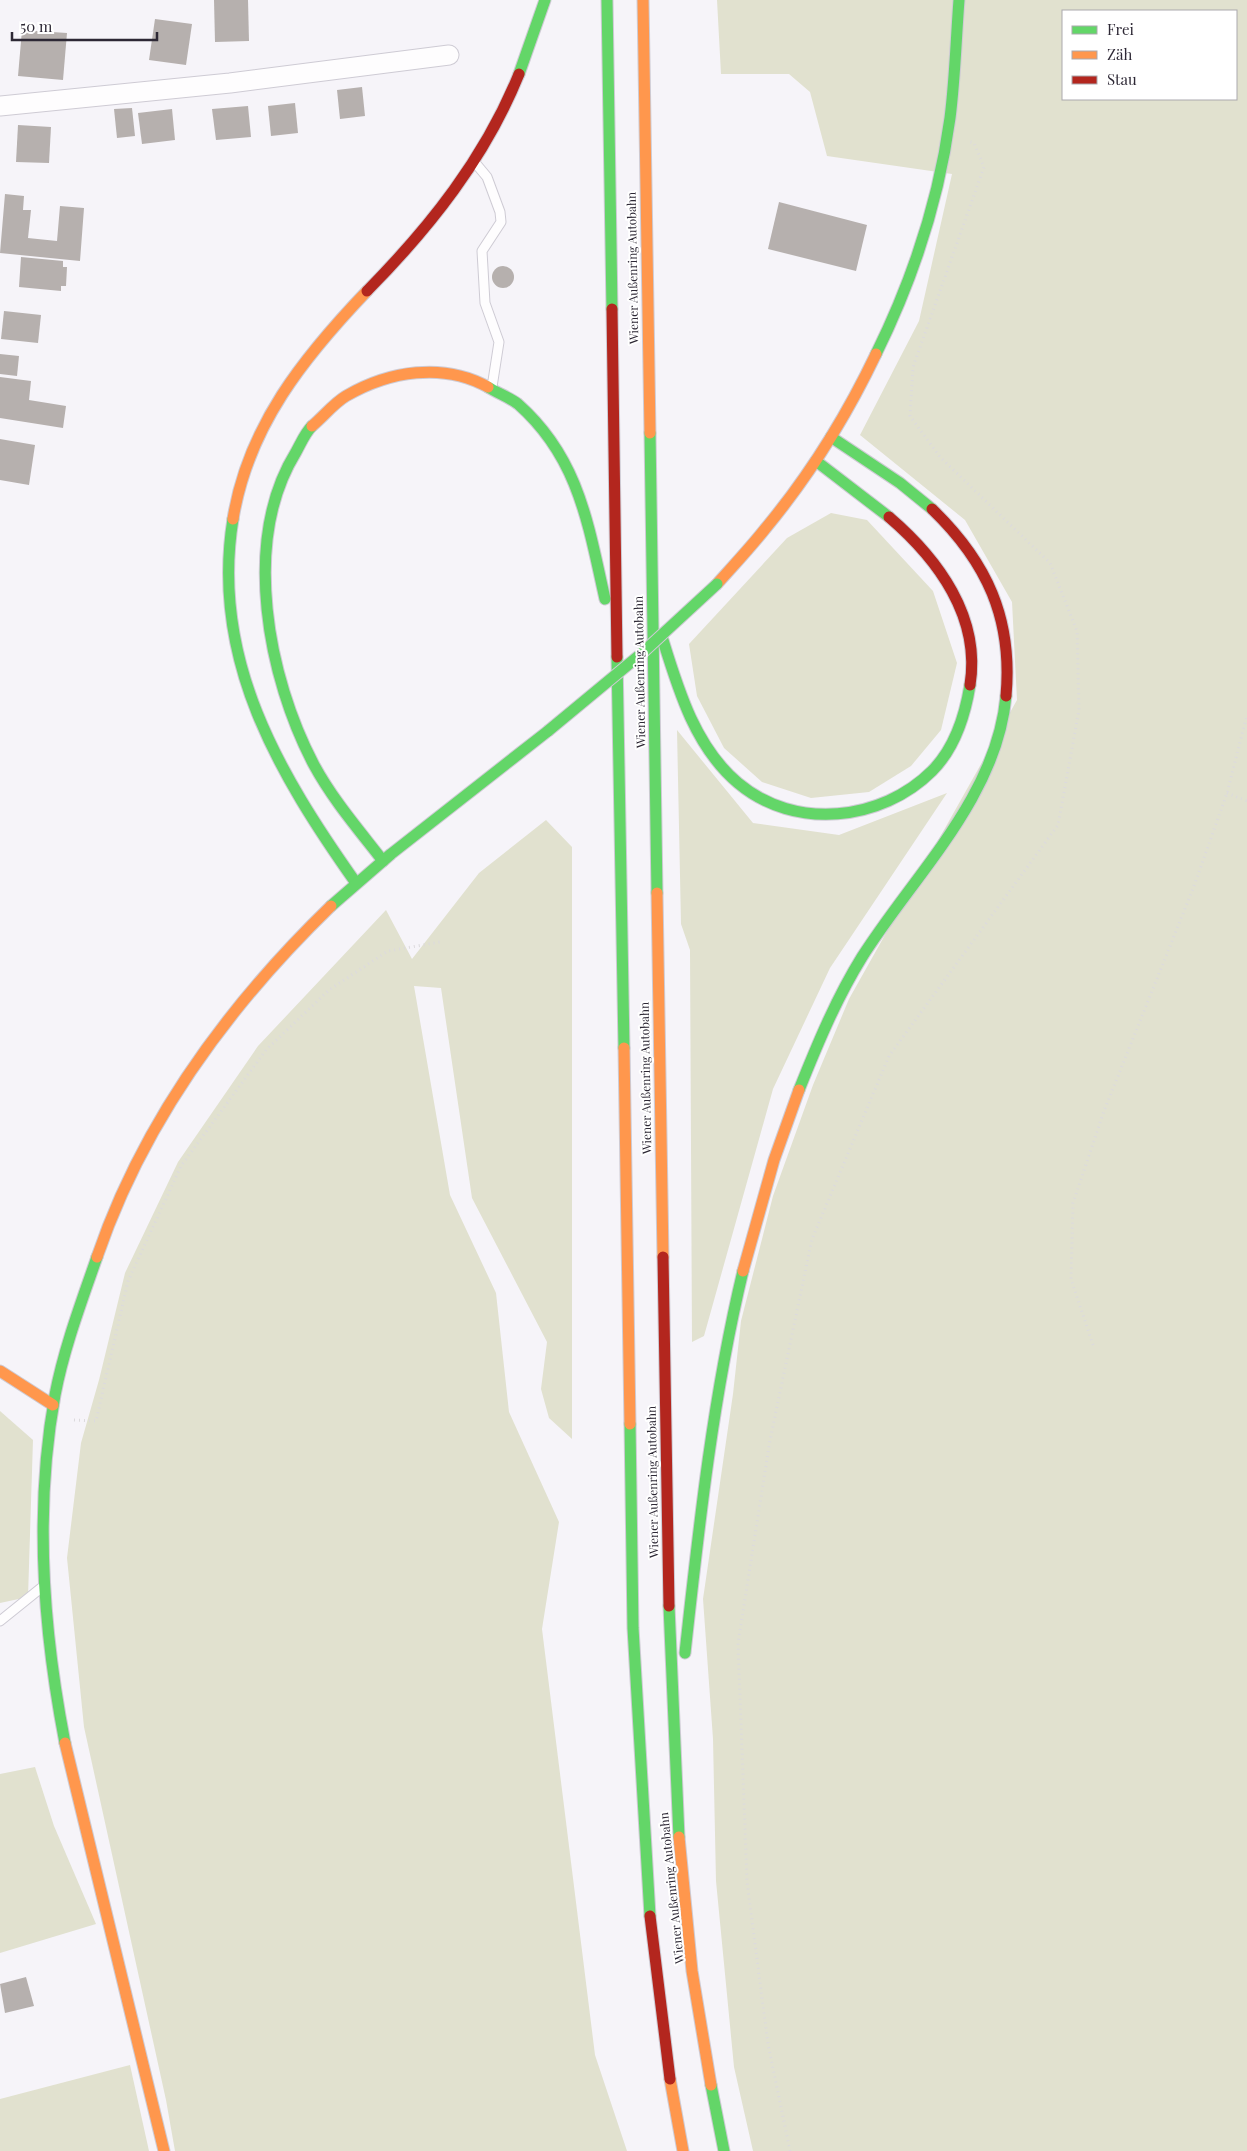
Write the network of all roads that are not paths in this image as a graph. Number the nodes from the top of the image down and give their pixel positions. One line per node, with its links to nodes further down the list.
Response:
1 (545, 0): 7 (main road)
2 (606, 0): 12 (main road, Wiener Außenring Autobahn)
3 (642, 0): 11 (main road, Wiener Außenring Autobahn)
4 (959, 0): 9 (main road)
5 (449, 55): 6 (street)
6 (0, 106)
7 (474, 162): 8 (lane); 14 (main road)
8 (492, 387): 12 (main road); 13 (main road)
9 (831, 436): 10 (main road); 19 (main road)
10 (816, 461): 11 (main road); 13 (main road, bridge)
11 (653, 608): 19 (main road, Wiener Außenring Autobahn)
12 (616, 642): 21 (main road, Wiener Außenring Autobahn)
13 (384, 862): 14 (main road)
14 (356, 884): 16 (main road)
15 (0, 1371): 16 (main road)
16 (54, 1404): 17 (main road)
17 (45, 1585): 18 (lane); 20 (main road)
18 (0, 1621)
19 (674, 1751): 22 (main road, Wiener Außenring Autobahn)
20 (164, 2151)
21 (683, 2151)
22 (724, 2151)

